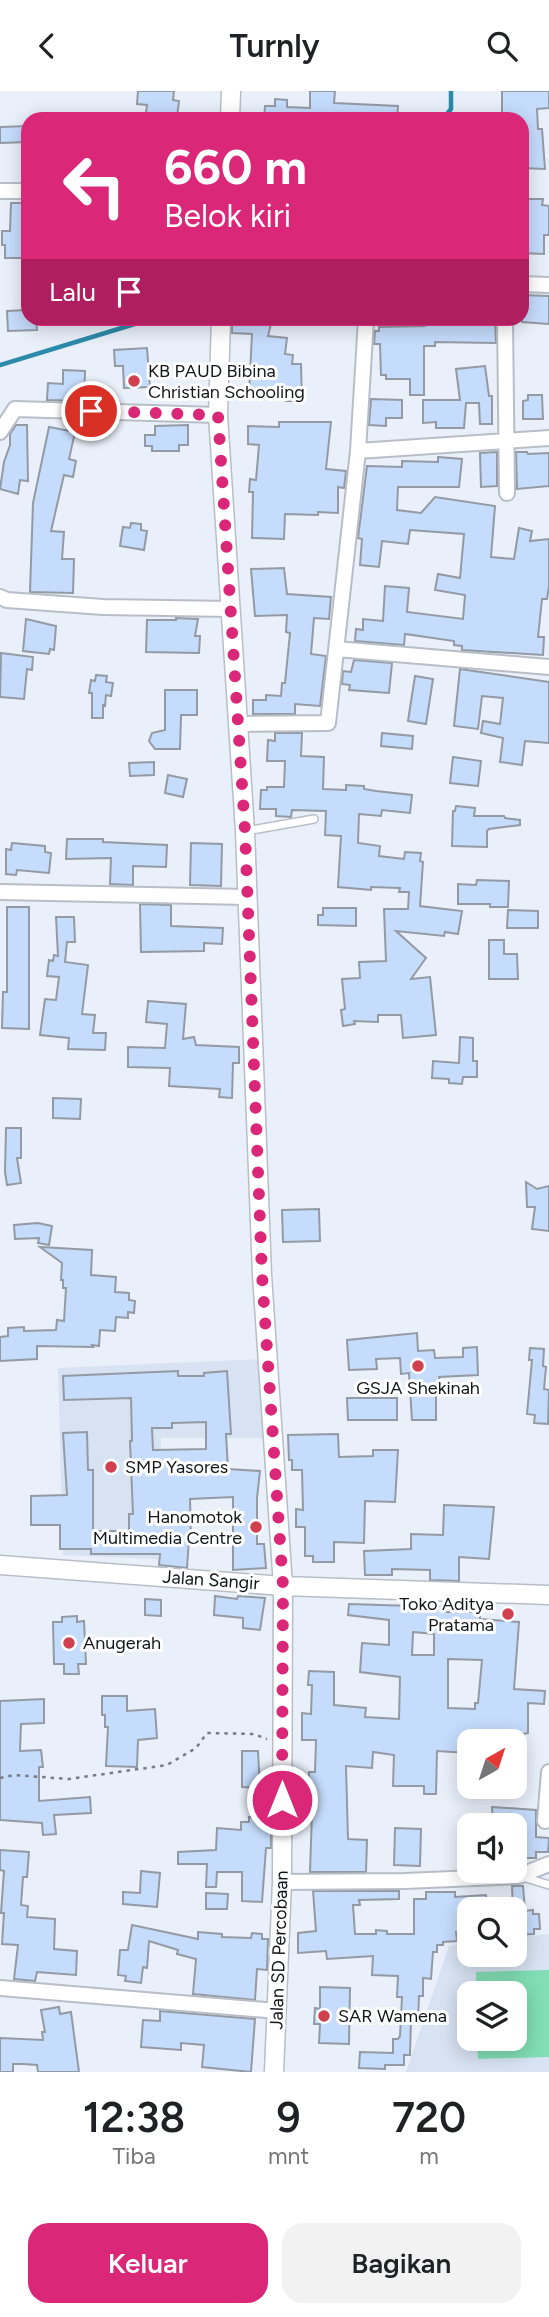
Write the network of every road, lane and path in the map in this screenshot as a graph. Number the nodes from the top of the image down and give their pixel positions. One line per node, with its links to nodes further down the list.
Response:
1 (231, 91): 2 (street)
2 (230, 112)
3 (0, 191): 4 (street)
4 (21, 191)
5 (529, 284): 6 (street)
6 (549, 285)
7 (221, 326): 10 (street, Jalan SD Percobaan)
8 (366, 326): 14 (street)
9 (505, 326): 13 (street)
10 (218, 415): 11 (street); 17 (street, Jalan SD Percobaan)
11 (0, 432)
12 (549, 438): 13 (street)
13 (506, 442): 14 (street); 15 (street)
14 (358, 451): 18 (street)
15 (507, 493)
16 (0, 597): 17 (street)
17 (231, 609): 20 (street, Jalan SD Percobaan)
18 (336, 649): 19 (street); 20 (street)
19 (549, 667)
20 (239, 724): 22 (street, Jalan SD Percobaan)
21 (314, 819): 22 (lane)
22 (245, 831): 24 (street, Jalan SD Percobaan)
23 (0, 892): 24 (street)
24 (248, 897): 26 (street, Jalan SD Percobaan)
25 (0, 1565): 26 (street, Jalan Sangir)
26 (283, 1586): 27 (street, Jalan Sangir); 28 (street, Jalan SD Percobaan)
27 (549, 1595)
28 (283, 1745): 30 (path); 36 (street, Jalan SD Percobaan)
29 (549, 1772): 31 (street)
30 (0, 1778)
31 (545, 1821)
32 (549, 1864): 33 (street)
33 (527, 1873)
34 (527, 1878): 37 (lane)
35 (457, 1879): 36 (street)
36 (282, 1882): 39 (street, Jalan SD Percobaan)
37 (549, 1885)
38 (0, 1988): 39 (street)
39 (277, 2011): 40 (street, Jalan SD Percobaan)
40 (274, 2072)

